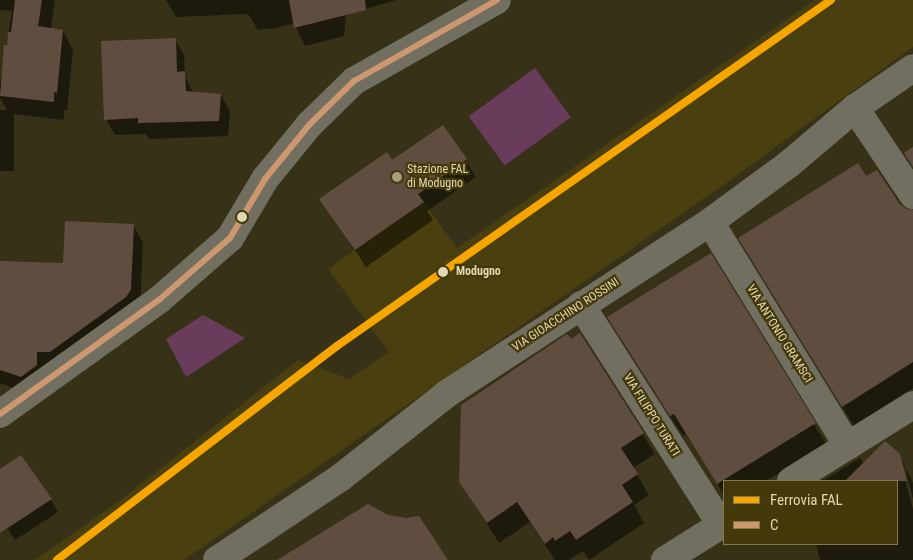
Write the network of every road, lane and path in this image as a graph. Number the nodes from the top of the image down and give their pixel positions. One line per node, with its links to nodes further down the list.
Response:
1 (497, 0): 8 (street)
2 (913, 68): 3 (street, VIA GIOACCHINO ROSSINI)
3 (855, 108): 4 (street); 5 (street, VIA GIOACCHINO ROSSINI)
4 (913, 195)
5 (710, 222): 6 (street, VIA GIOACCHINO ROSSINI); 9 (street, VIA ANTONIO GRAMSCI)
6 (581, 305): 11 (street, VIA FILIPPO TURATI); 12 (street, VIA GIOACCHINO ROSSINI)
7 (913, 405): 9 (street)
8 (0, 414)
9 (848, 446): 10 (street)
10 (793, 480)
11 (722, 524): 13 (street)
12 (217, 560)
13 (665, 560)

